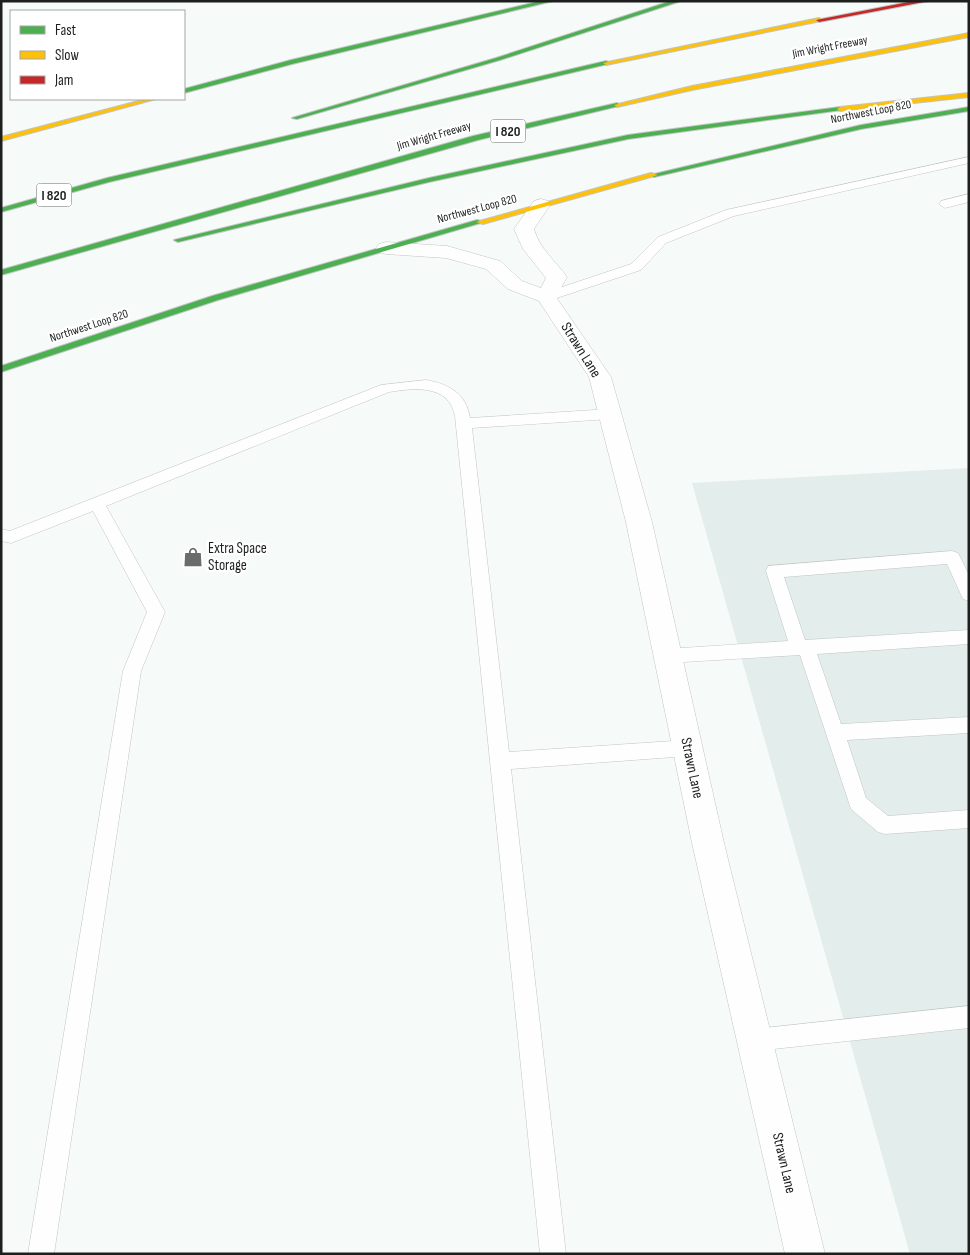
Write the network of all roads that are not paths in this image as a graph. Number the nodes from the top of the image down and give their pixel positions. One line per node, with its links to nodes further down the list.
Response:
1 (550, 1): 5 (main road)
2 (678, 1): 9 (main road)
3 (926, 1): 13 (main road, Jim Wright Freeway / I 820)
4 (969, 35): 21 (main road, Jim Wright Freeway / I 820)
5 (185, 90)
6 (969, 95): 18 (main road)
7 (149, 100): 10 (main road)
8 (969, 109): 16 (main road, Northwest Loop 820)
9 (282, 121)
10 (1, 139)
11 (181, 150): 13 (main road)
12 (969, 160): 23 (lane)
13 (107, 180): 17 (main road, Jim Wright Freeway / I 820)
14 (969, 198): 15 (lane)
15 (945, 204)
16 (542, 205): 20 (main road, Northwest Loop 820); 23 (street)
17 (1, 210)
18 (164, 243)
19 (144, 245): 21 (main road)
20 (386, 248): 23 (street); 24 (main road, Northwest Loop 820)
21 (55, 256): 22 (main road, Jim Wright Freeway / I 820)
22 (1, 273)
23 (546, 296): 25 (street, Strawn Lane)
24 (1, 369)
25 (610, 414): 26 (lane); 32 (street, Strawn Lane)
26 (464, 423): 27 (lane); 36 (lane)
27 (96, 502): 28 (lane); 40 (lane)
28 (1, 535)
29 (969, 594): 31 (lane)
30 (969, 637): 31 (lane)
31 (802, 648): 32 (lane); 34 (lane)
32 (668, 656): 35 (street, Strawn Lane)
33 (969, 725): 34 (lane)
34 (835, 732): 37 (lane)
35 (688, 748): 36 (lane); 39 (street, Strawn Lane)
36 (501, 761): 41 (lane)
37 (969, 818)
38 (969, 1018): 39 (lane)
39 (755, 1040): 42 (street, Strawn Lane)
40 (41, 1254)
41 (553, 1254)
42 (806, 1254)

